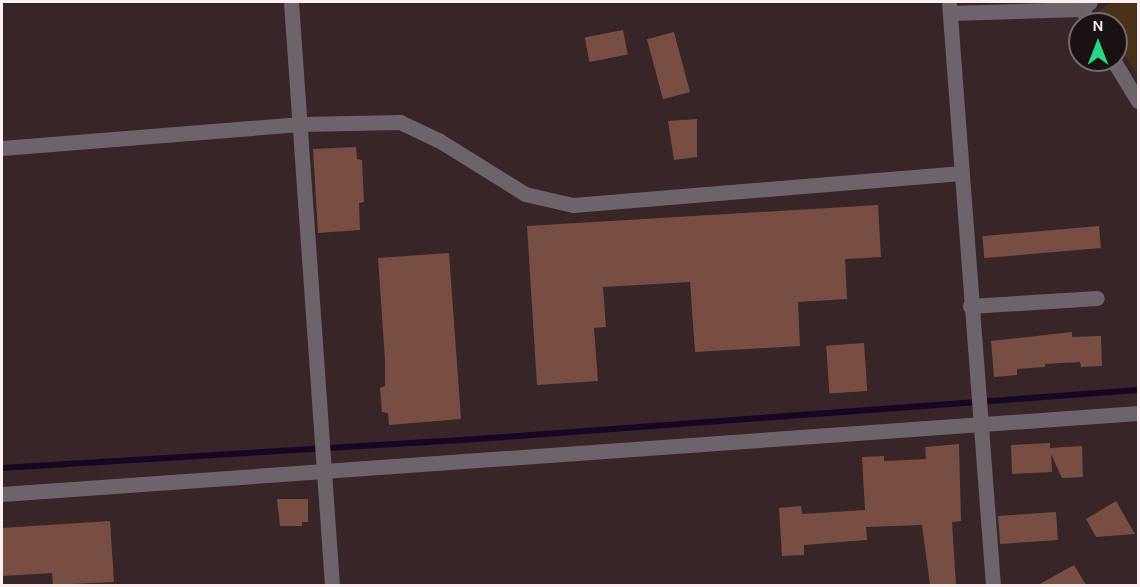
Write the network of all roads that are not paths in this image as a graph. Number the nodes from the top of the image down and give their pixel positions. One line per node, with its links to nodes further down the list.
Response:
1 (291, 2): 6 (street)
2 (1085, 5): 3 (street)
3 (949, 7): 8 (street)
4 (1120, 72): 5 (street)
5 (1138, 101)
6 (302, 124): 7 (street); 8 (street); 13 (street)
7 (2, 148)
8 (959, 173): 10 (street)
9 (1097, 298): 10 (street)
10 (970, 306): 12 (street)
11 (1138, 413): 12 (street)
12 (980, 426): 13 (street); 16 (street)
13 (324, 466): 14 (street); 15 (street)
14 (2, 494)
15 (332, 585)
16 (993, 585)

